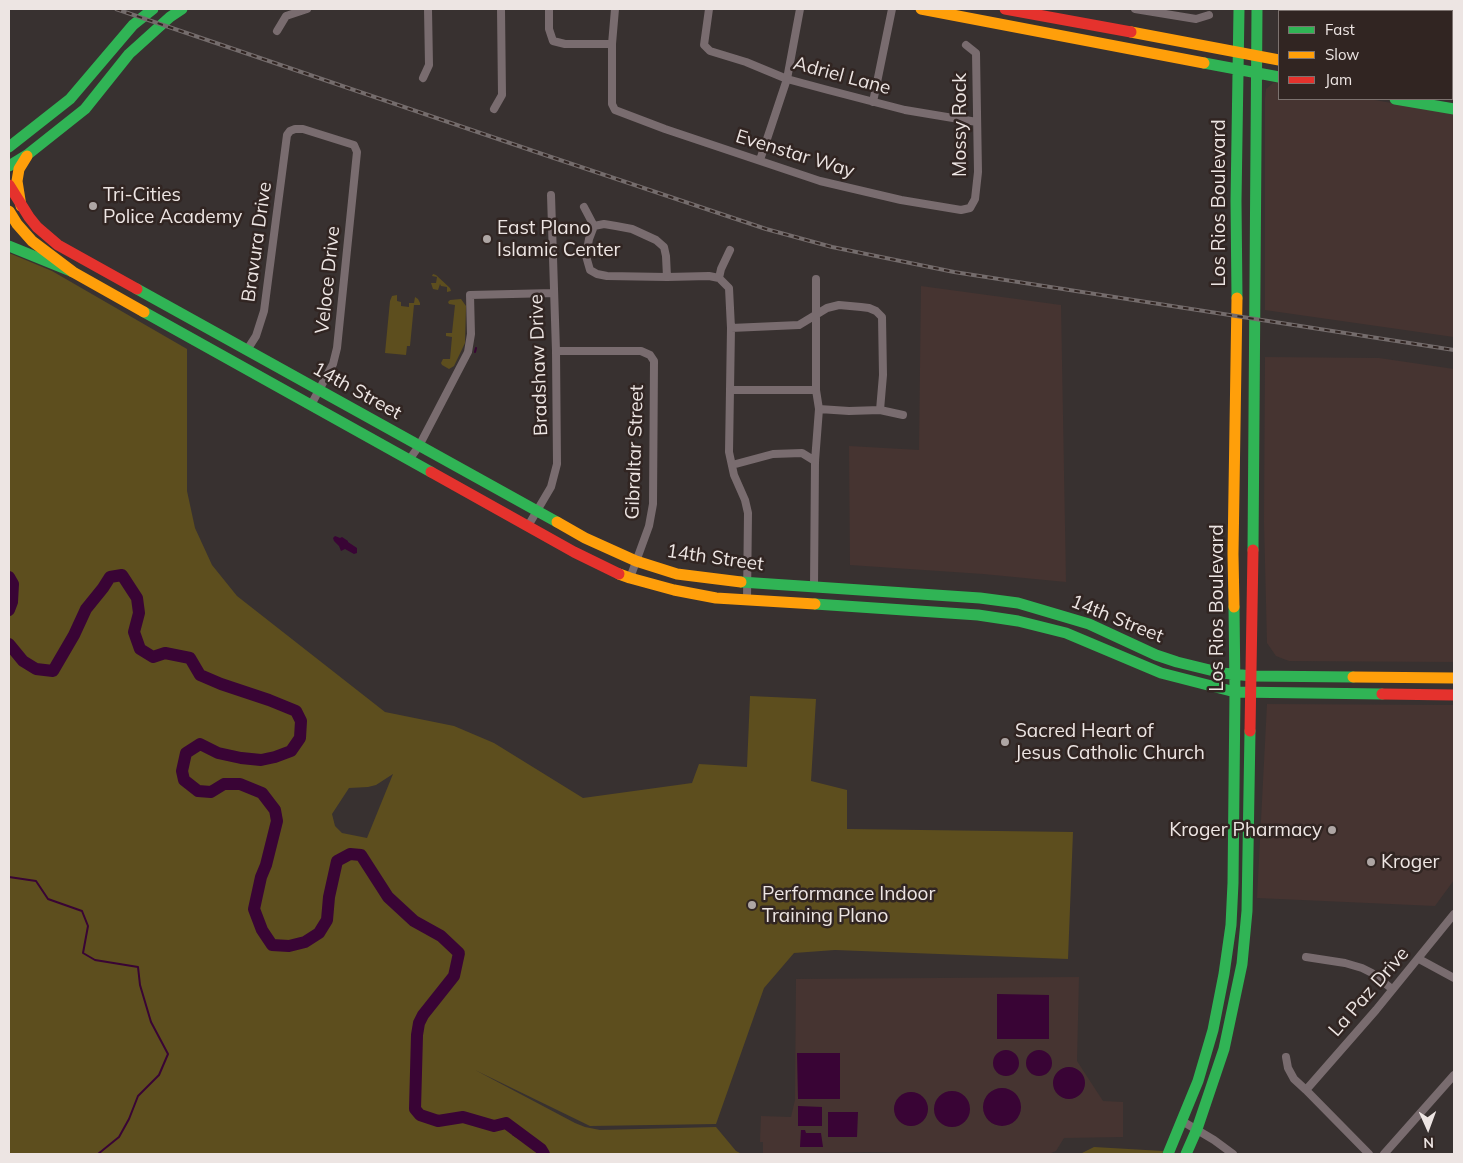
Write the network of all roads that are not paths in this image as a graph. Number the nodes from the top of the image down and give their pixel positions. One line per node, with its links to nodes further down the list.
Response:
1 (153, 9): 32 (main road)
2 (182, 9): 35 (main road)
3 (307, 9): 19 (street)
4 (428, 9): 30 (street)
5 (501, 9): 36 (street)
6 (549, 9): 21 (street)
7 (614, 9): 21 (street)
8 (709, 9): 31 (street, Adriel Lane)
9 (800, 9): 31 (street)
10 (892, 9): 34 (street)
11 (921, 9): 18 (main road)
12 (1005, 9): 16 (main road)
13 (1136, 9): 17 (street)
14 (1239, 9): 24 (main road, Los Rios Boulevard)
15 (1257, 9): 25 (main road, Los Rios Boulevard)
16 (1024, 11): 18 (street); 20 (main road)
17 (1209, 15)
18 (1021, 28): 23 (main road)
19 (277, 30)
20 (1136, 34): 23 (main road); 24 (main road)
21 (612, 44): 42 (street, Evenstar Way)
22 (966, 45): 38 (street, Mossy Rock)
23 (1134, 48): 27 (main road)
24 (1238, 52): 25 (main road); 27 (main road, Los Rios Boulevard)
25 (1257, 56): 26 (main road); 28 (main road, Los Rios Boulevard)
26 (1278, 60)
27 (1238, 68): 28 (main road); 46 (main road, Los Rios Boulevard)
28 (1256, 72): 29 (main road); 47 (main road, Los Rios Boulevard)
29 (1278, 77)
30 (423, 78)
31 (787, 79): 34 (street, Adriel Lane); 42 (street)
32 (70, 99): 35 (main road); 40 (main road)
33 (1401, 100): 37 (main road)
34 (873, 102): 38 (street, Adriel Lane)
35 (85, 109): 41 (main road)
36 (494, 109)
37 (1454, 109)
38 (977, 122): 50 (street, Mossy Rock)
39 (287, 135): 64 (street, Bravura Drive); 66 (street, Veloce Drive)
40 (9, 147)
41 (27, 155): 43 (main road); 48 (main road)
42 (760, 160): 50 (street, Evenstar Way)
43 (9, 166)
44 (9, 185): 48 (main road, 14th Street)
45 (551, 196): 59 (street, Bradshaw Drive)
46 (1236, 201): 47 (main road); 74 (main road, Los Rios Boulevard)
47 (1256, 202): 75 (main road, Los Rios Boulevard)
48 (21, 206): 60 (main road, 14th Street)
49 (584, 206): 52 (street)
50 (970, 208)
51 (9, 211): 55 (main road, 14th Street)
52 (594, 226): 56 (street); 56 (street)
53 (9, 246): 55 (main road)
54 (730, 250): 57 (street)
55 (73, 272): 62 (main road, 14th Street)
56 (667, 277): 57 (street)
57 (719, 278): 63 (street)
58 (816, 279): 61 (street)
59 (554, 293): 65 (street, Bradshaw Drive); 73 (street)
60 (178, 312): 62 (main road); 64 (main road, 14th Street)
61 (816, 314): 63 (street); 68 (street); 71 (street)
62 (169, 326): 69 (main road, 14th Street)
63 (731, 328): 67 (street)
64 (247, 350): 66 (main road, 14th Street)
65 (556, 351): 79 (street, Bradshaw Drive); 83 (street, Gibraltar Street)
66 (319, 390): 69 (street, Veloce Drive); 73 (main road, 14th Street)
67 (730, 390): 68 (street); 78 (street)
68 (816, 390): 70 (street)
69 (310, 405): 76 (main road, 14th Street)
70 (819, 410): 71 (street); 77 (street)
71 (880, 410): 72 (street)
72 (903, 415)
73 (419, 446): 76 (street); 79 (main road, 14th Street)
74 (1235, 446): 75 (main road); 82 (main road, Los Rios Boulevard)
75 (1254, 446): 81 (main road, Los Rios Boulevard)
76 (409, 460): 80 (main road, 14th Street)
77 (815, 461): 78 (street); 86 (street)
78 (732, 465): 85 (street)
79 (537, 512): 80 (street, Bradshaw Drive); 83 (main road, 14th Street)
80 (528, 526): 84 (main road, 14th Street)
81 (1253, 539): 82 (main road); 95 (main road, Los Rios Boulevard)
82 (1233, 542): 94 (main road, Los Rios Boulevard)
83 (636, 561): 84 (street, Gibraltar Street); 85 (main road, 14th Street)
84 (630, 578): 89 (main road, 14th Street)
85 (748, 582): 86 (main road, 14th Street); 89 (street)
86 (814, 587): 87 (main road, 14th Street)
87 (894, 592): 88 (main road, 14th Street); 90 (main road)
88 (980, 598): 91 (main road); 92 (main road, 14th Street)
89 (747, 600): 90 (main road, 14th Street)
90 (893, 610): 91 (main road, 14th Street)
91 (978, 615): 93 (main road, 14th Street)
92 (1102, 630): 93 (main road); 94 (main road, 14th Street)
93 (1095, 645): 98 (main road, 14th Street)
94 (1235, 675): 95 (main road, 14th Street); 98 (main road, Los Rios Boulevard)
95 (1252, 676): 96 (main road, 14th Street); 99 (main road, Los Rios Boulevard)
96 (1383, 677): 97 (main road, 14th Street); 100 (main road)
97 (1454, 678)
98 (1235, 692): 99 (main road, 14th Street); 103 (main road, Los Rios Boulevard)
99 (1251, 693): 100 (main road, 14th Street); 102 (main road, Los Rios Boulevard)
100 (1383, 694): 101 (main road, 14th Street)
101 (1454, 695)
102 (1250, 806): 103 (main road); 105 (main road, Los Rios Boulevard)
103 (1233, 807): 104 (main road, Los Rios Boulevard)
104 (1233, 883): 105 (main road); 114 (main road, Los Rios Boulevard)
105 (1247, 886): 115 (main road, Los Rios Boulevard)
106 (1454, 914): 108 (street, La Paz Drive)
107 (1306, 957): 110 (street)
108 (1419, 959): 109 (street); 110 (street, La Paz Drive)
109 (1454, 978)
110 (1392, 989): 113 (street, La Paz Drive)
111 (1286, 1057): 113 (street)
112 (1454, 1076): 120 (street)
113 (1306, 1090): 119 (street)
114 (1182, 1121): 115 (street); 116 (main road, Los Rios Boulevard)
115 (1197, 1129): 117 (main road, Los Rios Boulevard); 118 (street)
116 (1168, 1154)
117 (1186, 1154)
118 (1233, 1154)
119 (1369, 1154)
120 (1384, 1154)

